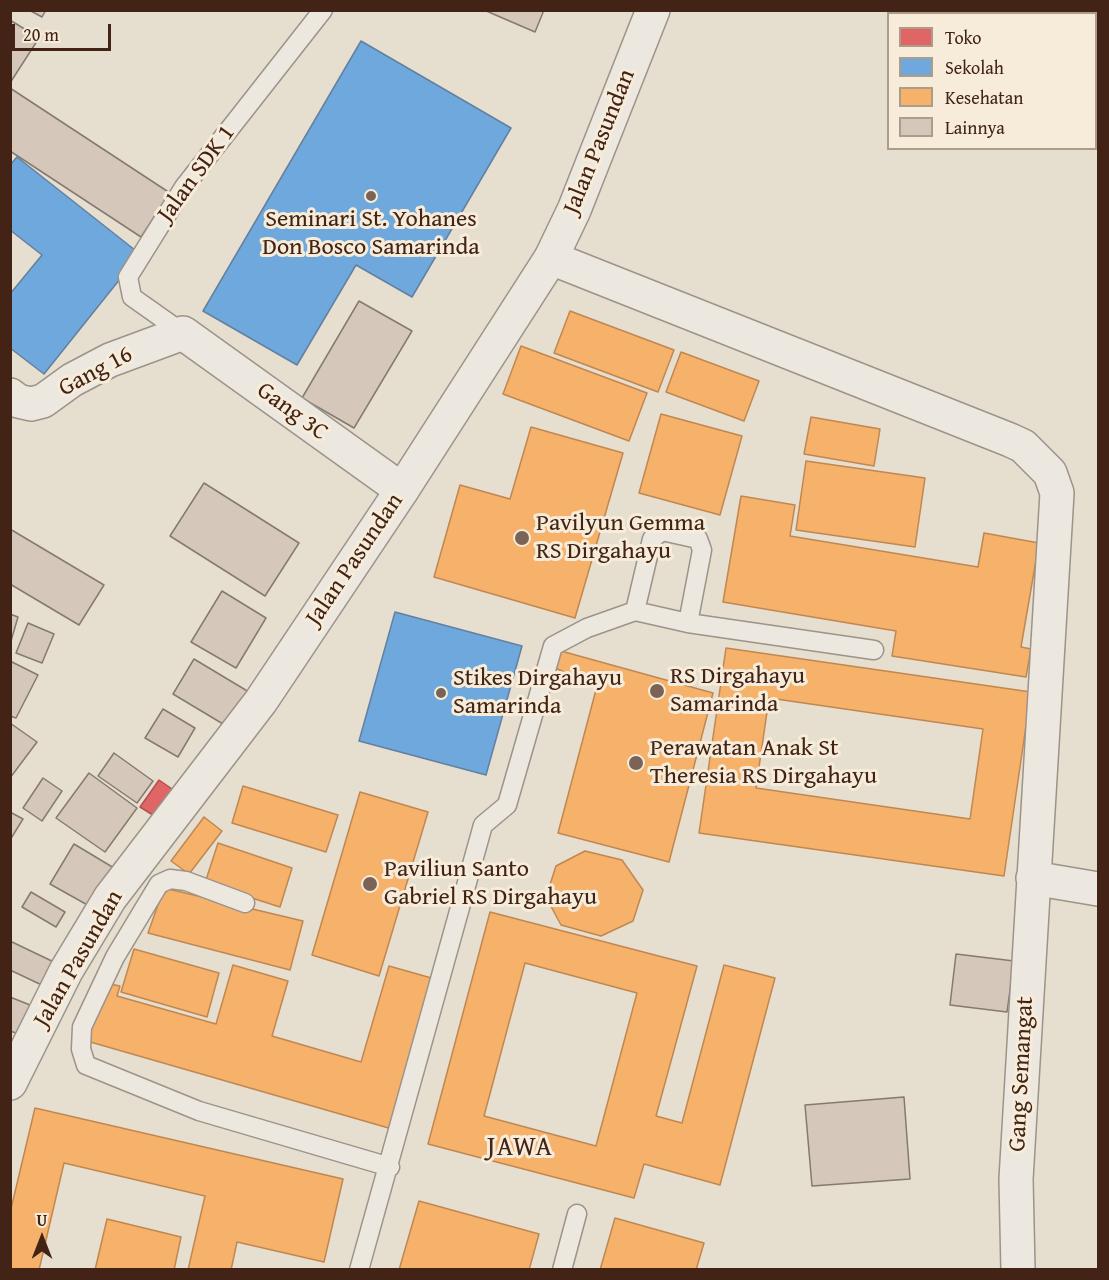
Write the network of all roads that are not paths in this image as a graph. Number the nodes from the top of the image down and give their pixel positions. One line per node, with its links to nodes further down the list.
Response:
1 (323, 10): 4 (lane, Jalan SDK 1)
2 (653, 10): 3 (street, Jalan Pasundan)
3 (551, 258): 6 (street, Jalan Pasundan); 10 (street, Gang Semangat)
4 (183, 333): 5 (street, Gang 16); 6 (street, Gang 3C)
5 (10, 395)
6 (402, 490): 13 (street, Jalan Pasundan)
7 (635, 611): 8 (lane); 8 (lane); 14 (lane)
8 (688, 623): 9 (lane)
9 (874, 650)
10 (1033, 878): 11 (street); 18 (street, Gang Semangat)
11 (1098, 889)
12 (245, 903): 14 (lane)
13 (10, 1083)
14 (390, 1167): 16 (lane)
15 (577, 1214): 17 (lane)
16 (360, 1269)
17 (562, 1269)
18 (1018, 1269)

